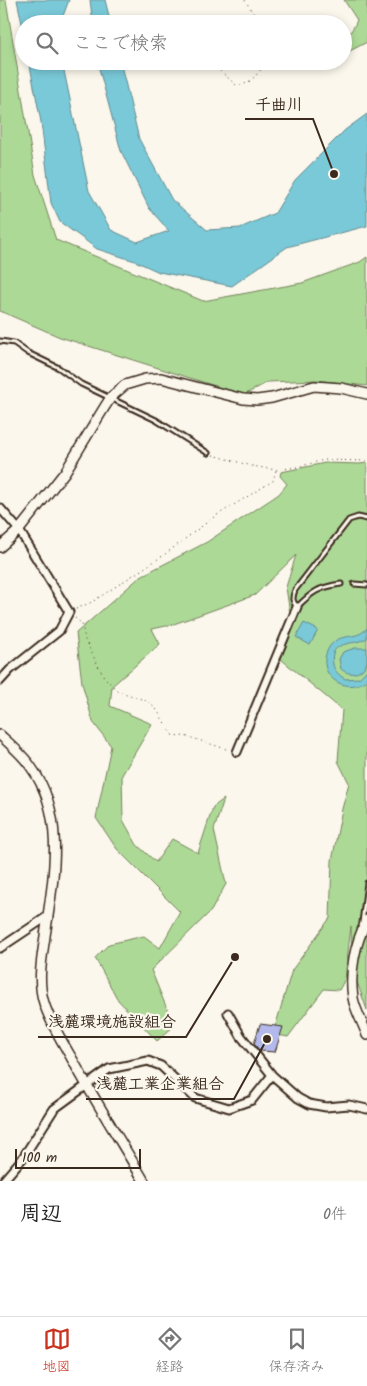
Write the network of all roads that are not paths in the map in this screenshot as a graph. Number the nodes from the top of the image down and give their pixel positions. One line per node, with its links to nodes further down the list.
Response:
1 (0, 341): 3 (lane)
2 (367, 394): 3 (street)
3 (111, 397): 4 (lane); 7 (street)
4 (208, 453)
5 (0, 508): 7 (street)
6 (367, 519): 12 (lane)
7 (19, 530): 8 (street); 13 (street)
8 (0, 547)
9 (341, 584): 12 (lane)
10 (354, 584): 11 (lane)
11 (367, 585)
12 (297, 608): 15 (street)
13 (0, 680)
14 (0, 735): 17 (street)
15 (237, 752)
16 (367, 883): 19 (lane)
17 (48, 916): 20 (street); 24 (street)
18 (367, 920): 19 (street)
19 (360, 934): 22 (street)
20 (0, 948)
21 (228, 1013): 23 (street)
22 (367, 1035)
23 (272, 1075): 24 (street); 25 (street)
24 (87, 1086): 26 (street); 27 (street)
25 (367, 1109)
26 (3, 1181)
27 (144, 1181)

